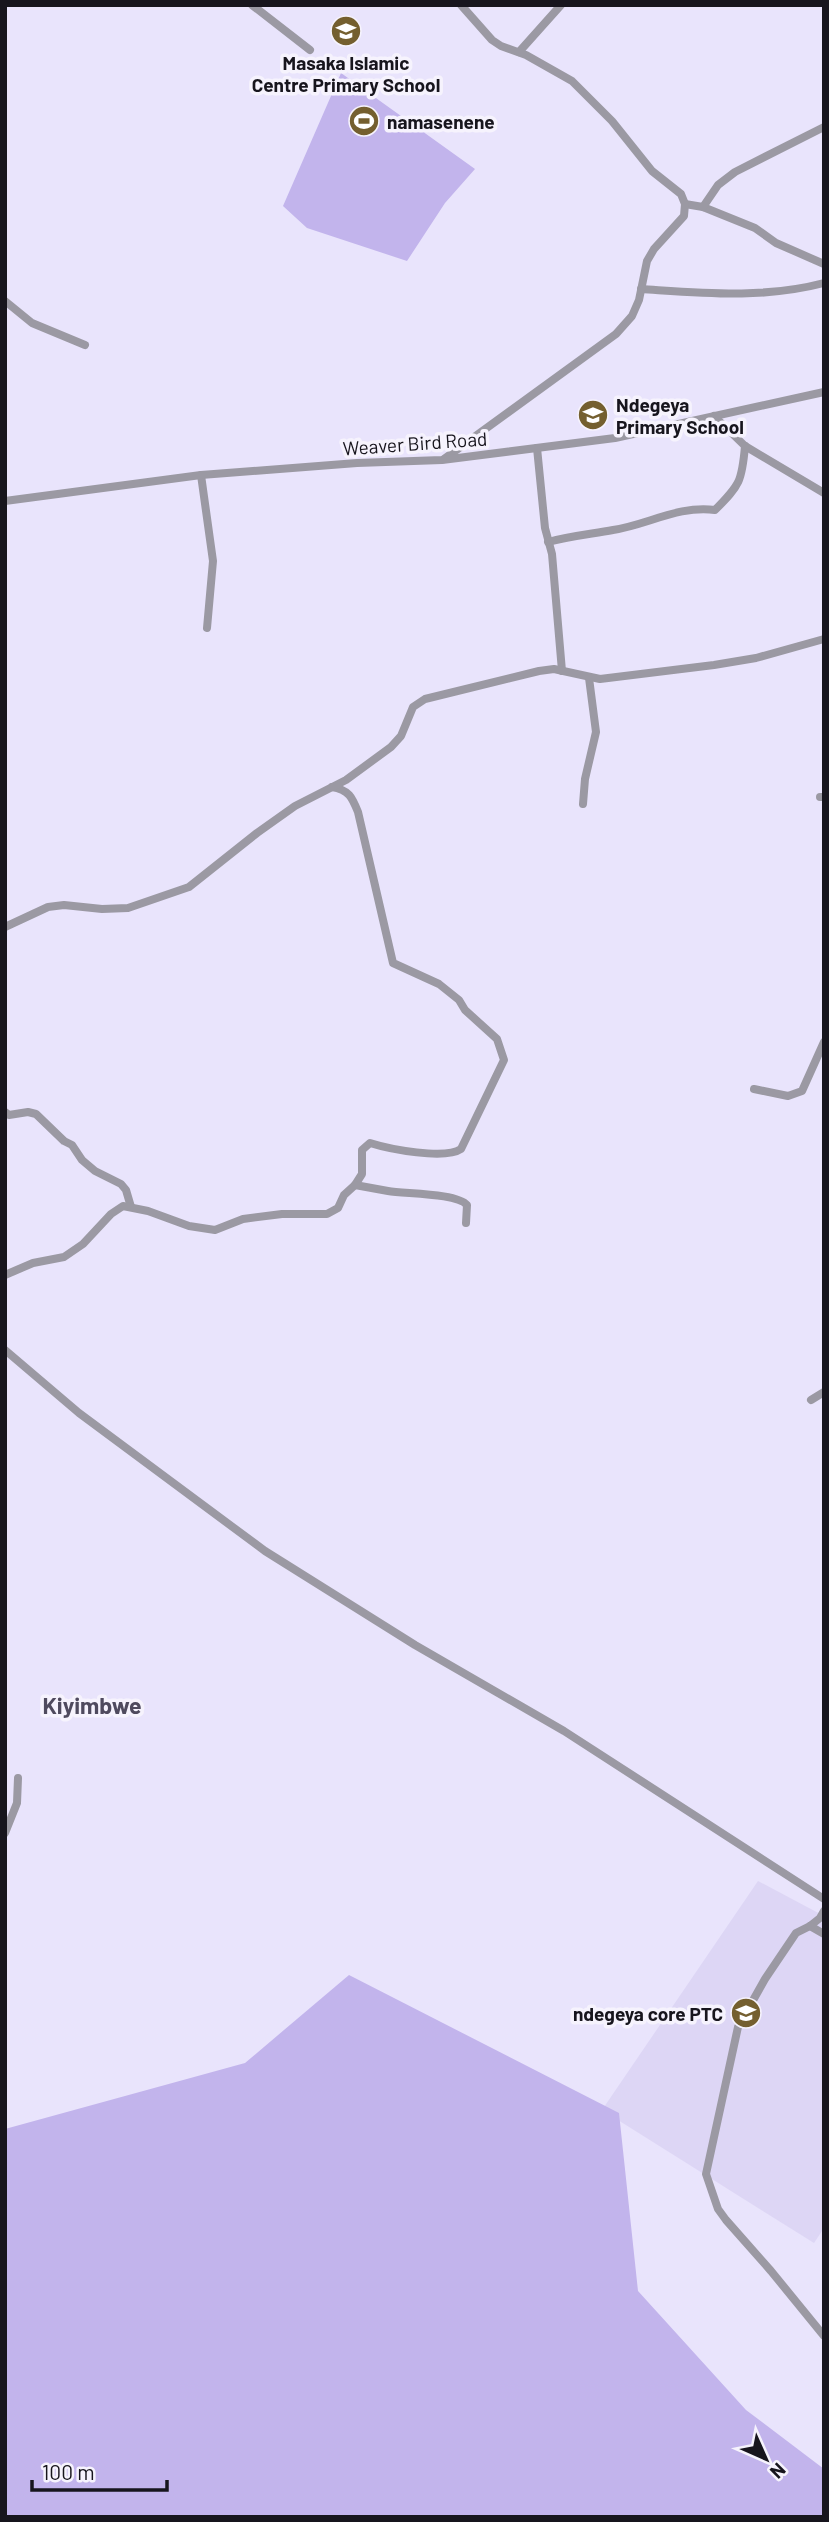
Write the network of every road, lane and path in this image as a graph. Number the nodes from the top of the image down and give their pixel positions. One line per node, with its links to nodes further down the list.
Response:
1 (252, 5): 4 (street)
2 (461, 5): 5 (street)
3 (561, 5): 5 (street)
4 (310, 50)
5 (519, 52): 7 (street)
6 (824, 127): 8 (street)
7 (685, 204): 8 (street); 11 (street)
8 (703, 207): 9 (street)
9 (824, 264)
10 (824, 283): 11 (street)
11 (641, 289): 18 (street)
12 (5, 301): 13 (street)
13 (85, 345)
14 (824, 392): 15 (street, Weaver Bird Road)
15 (714, 416): 16 (street); 17 (street, Weaver Bird Road)
16 (745, 446): 20 (street); 22 (street)
17 (537, 448): 18 (street, Weaver Bird Road); 22 (street)
18 (442, 460): 19 (street, Weaver Bird Road)
19 (201, 475): 21 (street, Weaver Bird Road); 23 (street)
20 (824, 493)
21 (5, 501)
22 (548, 542): 25 (street)
23 (207, 628)
24 (824, 639): 26 (street)
25 (562, 671): 26 (street); 27 (street)
26 (589, 678): 28 (street)
27 (332, 787): 29 (street); 33 (street)
28 (583, 804)
29 (5, 927)
30 (824, 1042): 31 (street)
31 (754, 1089)
32 (5, 1112): 34 (street)
33 (355, 1185): 34 (street); 35 (street)
34 (131, 1207): 36 (street)
35 (466, 1223)
36 (5, 1275)
37 (5, 1350): 42 (street)
38 (824, 1392): 39 (street)
39 (811, 1400)
40 (18, 1778): 41 (street)
41 (5, 1833)
42 (824, 1899)
43 (824, 1911): 44 (street)
44 (810, 1926): 45 (street); 46 (street)
45 (824, 1934)
46 (824, 2336)

